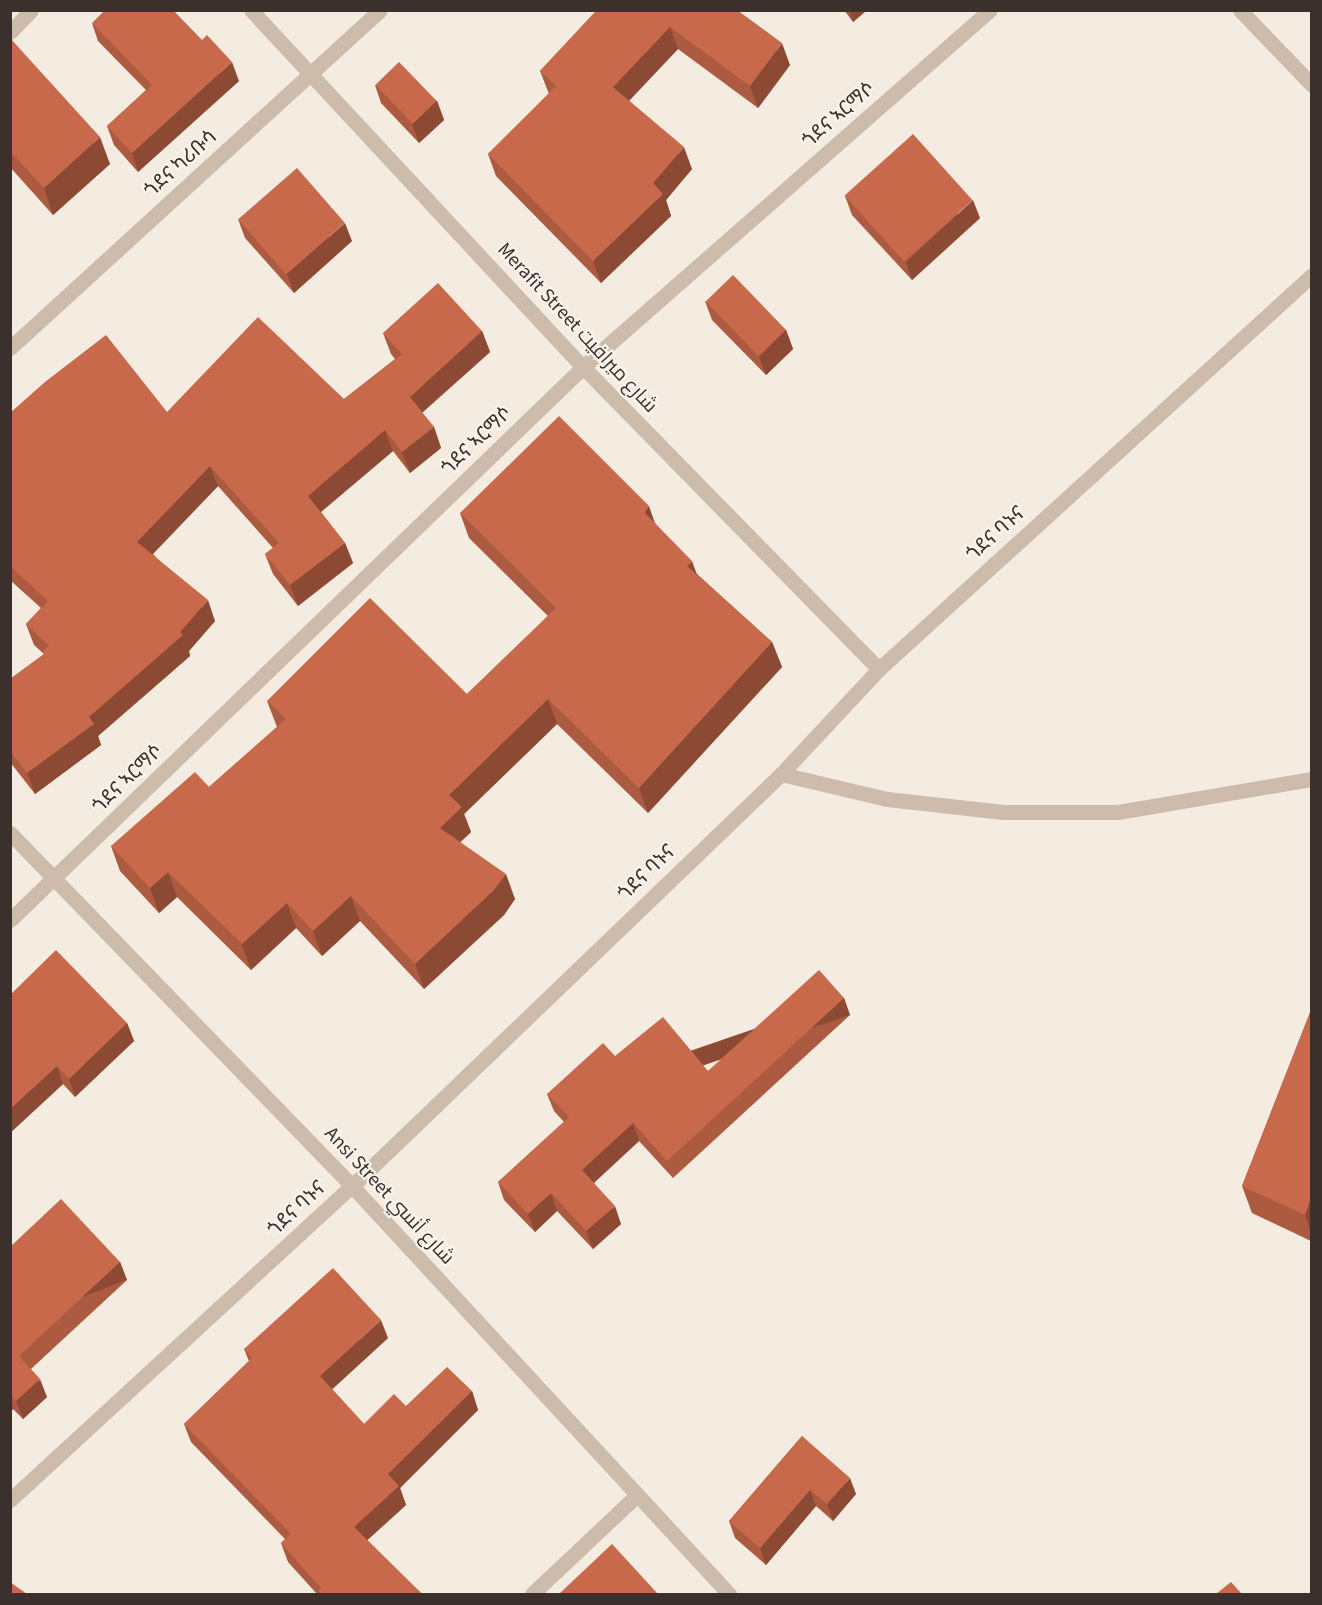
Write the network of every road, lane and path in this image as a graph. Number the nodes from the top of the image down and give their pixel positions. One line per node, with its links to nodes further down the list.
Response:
1 (31, 10): 6 (street)
2 (251, 10): 7 (street, Merafit Street شارع ميرافيت)
3 (380, 10): 7 (street, ጎደና ካሪቡሳ)
4 (990, 10): 11 (street, ጎደና ኣርማሶ)
5 (1240, 10): 8 (street)
6 (10, 32)
7 (310, 74): 10 (street, ጎደና ካሪቡሳ); 11 (street, Merafit Street شارع ميرافيت)
8 (1311, 85)
9 (1311, 275): 12 (street, ጎደና ባኑና)
10 (10, 348)
11 (583, 367): 12 (street, Merafit Street شارع ميرافيت); 16 (street, ጎደና ኣርማሶ)
12 (879, 669): 13 (street, ጎደና ባኑና)
13 (781, 774): 14 (street); 18 (street, ጎደና ባኑና)
14 (1311, 780)
15 (10, 832): 16 (street, Ansi Street شارع أنسي)
16 (55, 880): 17 (street, ጎደና ኣርማሶ); 18 (street, Ansi Street شارع أنسي)
17 (10, 920)
18 (352, 1186): 19 (street, Ansi Street شارع أنسي); 20 (street, ጎደና ባኑና)
19 (637, 1495): 21 (street); 22 (street, Ansi Street شارع أنسي)
20 (10, 1500)
21 (532, 1594)
22 (729, 1594)

